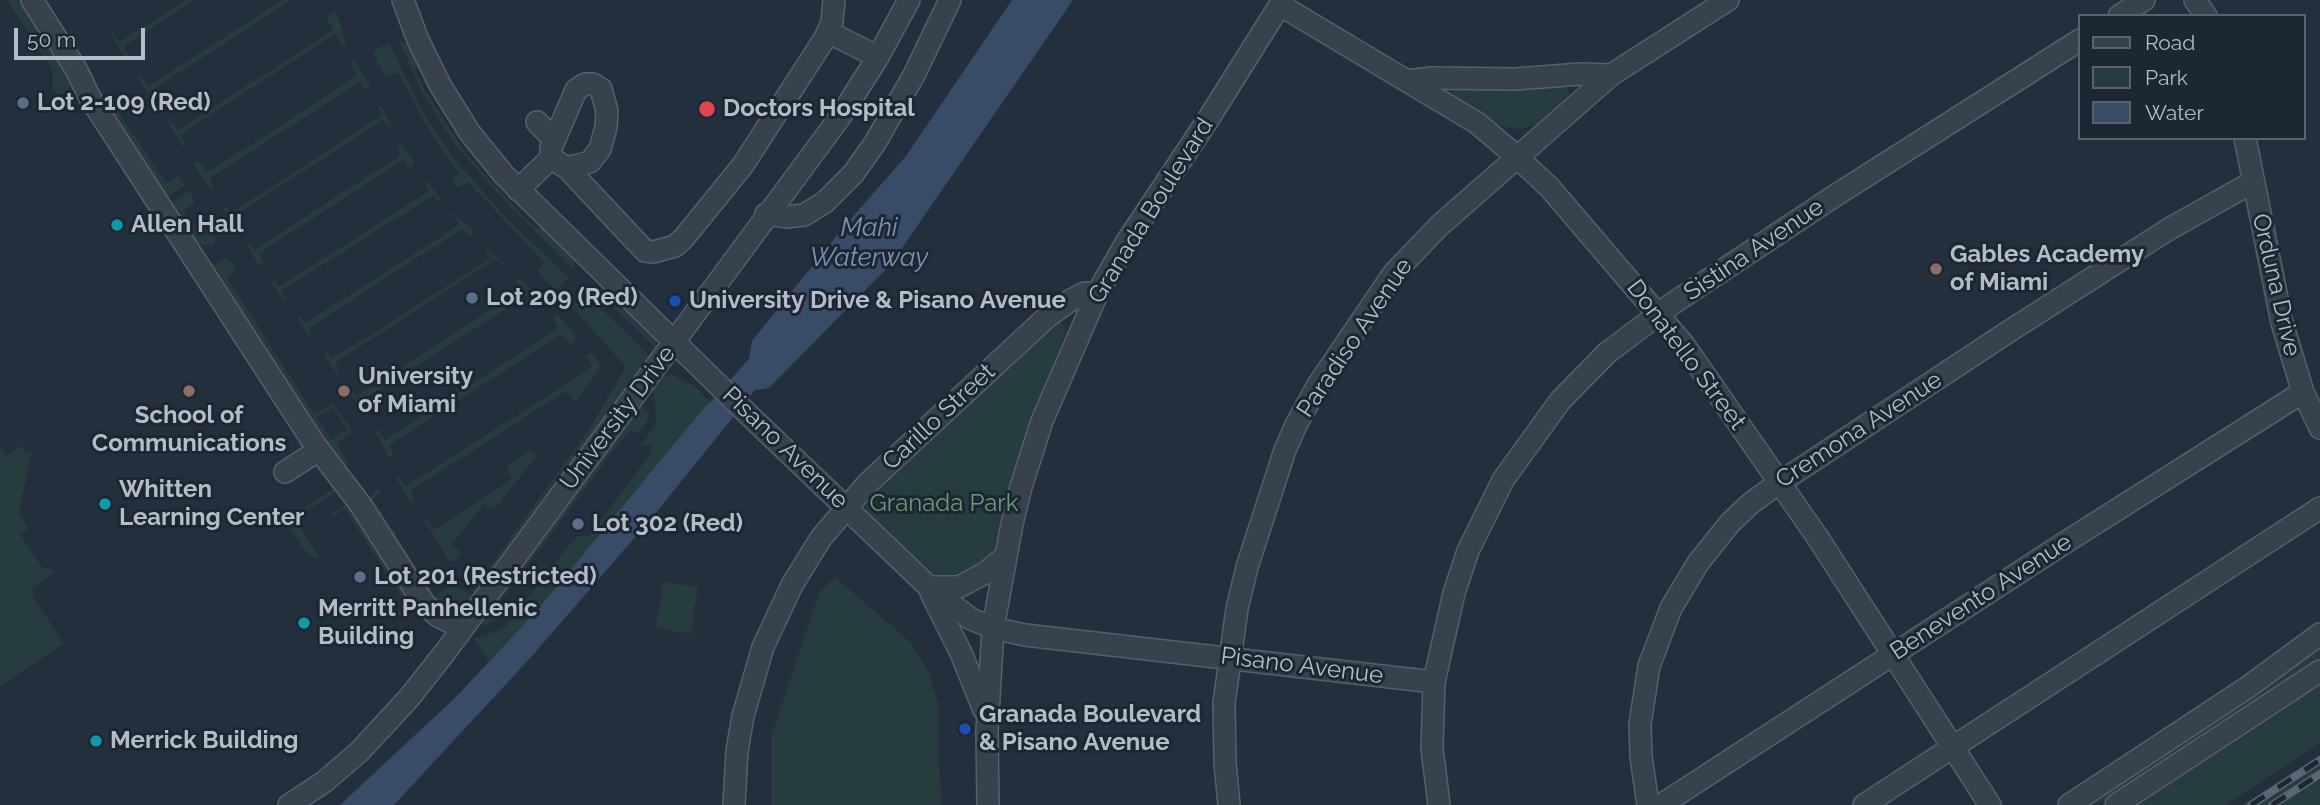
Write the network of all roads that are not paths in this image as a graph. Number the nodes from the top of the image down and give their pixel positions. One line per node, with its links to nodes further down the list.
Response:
1 (32, 0): 27 (street)
2 (403, 0): 20 (street, Pisano Avenue)
3 (834, 0): 10 (street)
4 (909, 0): 12 (street, University Drive)
5 (950, 0): 21 (street)
6 (1728, 0): 13 (street, Paradiso Avenue)
7 (2144, 0): 9 (street)
8 (1281, 2): 14 (street, Donatello Street); 22 (street, Granada Boulevard)
9 (2122, 14)
10 (828, 32): 12 (street); 17 (street)
11 (2078, 41): 23 (street, Sistina Avenue)
12 (878, 57): 21 (street, University Drive)
13 (1611, 75): 14 (street); 18 (street, Paradiso Avenue)
14 (1407, 81): 18 (street, Donatello Street)
15 (537, 122): 17 (street)
16 (2245, 140): 19 (street, Orduna Drive)
17 (557, 156): 20 (street)
18 (1516, 156): 23 (street, Donatello Street); 38 (street, Paradiso Avenue)
19 (2253, 182): 25 (street, Orduna Drive); 29 (street, Cremona Avenue)
20 (518, 190): 24 (street, Pisano Avenue)
21 (766, 214): 24 (street, University Drive)
22 (1097, 294): 30 (street, Carillo Street); 32 (street, Granada Boulevard)
23 (1658, 314): 29 (street, Donatello Street); 40 (street, Sistina Avenue)
24 (675, 342): 30 (street, Pisano Avenue); 34 (street, University Drive)
25 (2303, 391): 26 (street, Orduna Drive); 37 (street, Benevento Avenue)
26 (2320, 428)
27 (319, 450): 28 (street); 34 (street)
28 (285, 472)
29 (1779, 483): 37 (street, Donatello Street); 48 (street, Cremona Avenue)
30 (846, 506): 33 (street, Pisano Avenue); 44 (street, Carillo Street)
31 (2320, 508): 42 (street)
32 (1004, 557): 33 (street); 35 (street, Granada Boulevard)
33 (929, 587): 35 (street, Pisano Avenue); 41 (street)
34 (462, 628): 43 (street, University Drive)
35 (993, 628): 38 (street, Pisano Avenue); 41 (street, Granada Boulevard)
36 (2320, 634): 52 (street)
37 (1893, 654): 42 (street, Donatello Street); 49 (street, Benevento Avenue)
38 (1229, 657): 40 (street, Pisano Avenue); 46 (street, Paradiso Avenue)
39 (2320, 671): 53 (street)
40 (1434, 682): 47 (street, Sistina Avenue)
41 (987, 724): 45 (street, Granada Boulevard)
42 (1953, 748): 50 (street); 51 (street, Donatello Street)
43 (289, 805)
44 (734, 805)
45 (988, 805)
46 (1229, 805)
47 (1439, 805)
48 (1648, 805)
49 (1661, 805)
50 (1864, 805)
51 (1990, 805)
52 (2069, 805)
53 (2116, 805)

